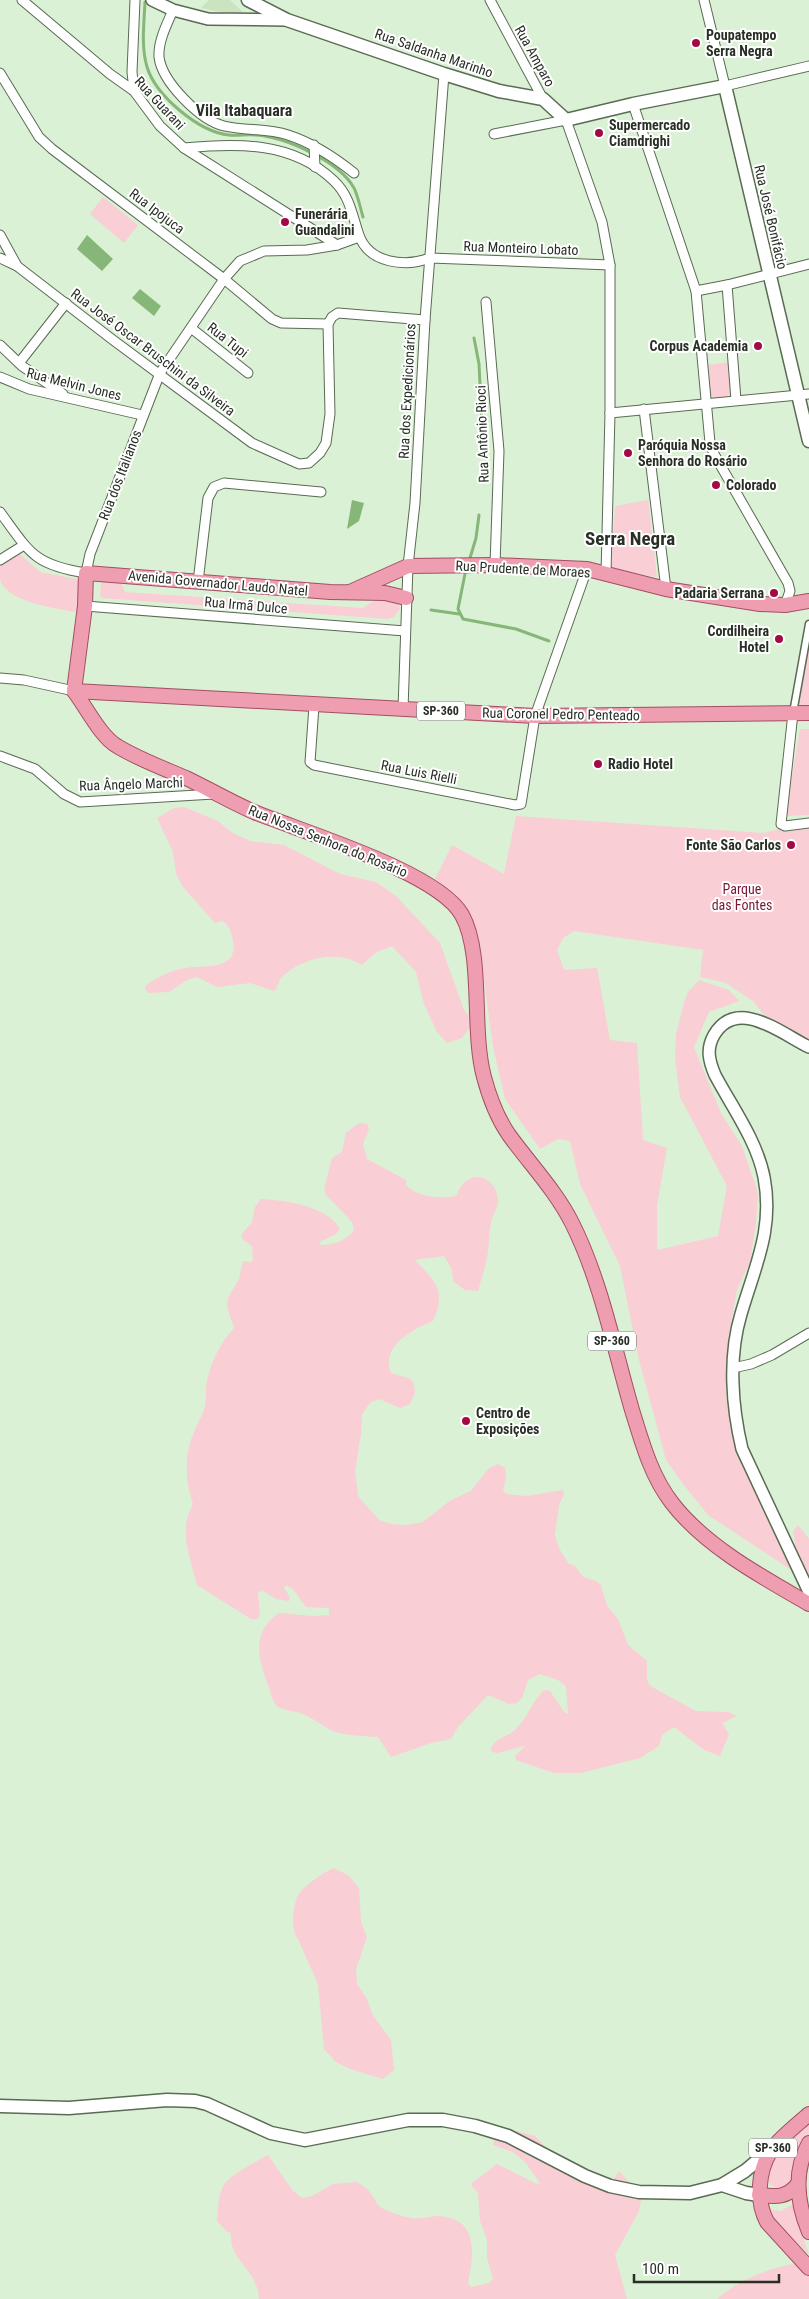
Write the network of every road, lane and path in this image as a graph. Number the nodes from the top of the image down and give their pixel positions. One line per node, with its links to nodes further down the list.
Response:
1 (22, 0): 13 (street, Rua Guarani)
2 (135, 0): 13 (street)
3 (152, 0): 7 (street)
4 (248, 0): 8 (main road, Rua Saldanha Marinho)
5 (490, 0): 14 (street, Rua Amparo)
6 (704, 0): 12 (street, Rua José Bonifácio)
7 (173, 10): 8 (street); 18 (street)
8 (286, 20): 11 (main road, Rua Saldanha Marinho)
9 (809, 66): 12 (street)
10 (0, 73): 31 (street, Rua Ipojuca)
11 (444, 74): 14 (main road, Rua Saldanha Marinho); 26 (street, Rua dos Expedicionários)
12 (725, 86): 15 (main road); 30 (main road, Rua José Bonifácio)
13 (134, 90): 19 (street, Rua Guarani)
14 (543, 99): 16 (main road)
15 (633, 104): 16 (main road); 33 (street)
16 (566, 120): 17 (street); 28 (street)
17 (494, 134)
18 (314, 147): 20 (street); 21 (street)
19 (184, 148): 20 (street); 24 (street, Rua Guarani)
20 (315, 164): 23 (street)
21 (354, 173)
22 (0, 235): 29 (street, Rua José Oscar Bruschini da Silveira)
23 (359, 237): 24 (street, Rua dos Italianos); 26 (street, Rua Monteiro Lobato)
24 (336, 245): 31 (street, Rua dos Italianos)
25 (0, 258): 29 (street)
26 (430, 258): 28 (street, Rua Monteiro Lobato); 36 (street, Rua dos Expedicionários)
27 (809, 264): 30 (street)
28 (610, 265): 49 (street)
29 (17, 266): 35 (street, Rua José Oscar Bruschini da Silveira)
30 (769, 274): 32 (street); 44 (main road, Rua José Bonifácio)
31 (224, 279): 37 (street, Rua Ipojuca); 38 (street, Rua dos Italianos)
32 (727, 285): 33 (street); 46 (street)
33 (696, 290): 47 (street)
34 (486, 302): 56 (street, Rua Antônio Rioci)
35 (66, 303): 40 (street); 41 (street, Rua José Oscar Bruschini da Silveira)
36 (425, 320): 37 (street); 57 (street, Rua dos Expedicionários)
37 (328, 324): 41 (street, Rua José Oscar Bruschini da Silveira)
38 (191, 328): 41 (street, Rua dos Italianos); 42 (street, Rua Tupi)
39 (0, 345): 40 (street)
40 (20, 363): 45 (street)
41 (160, 373): 50 (street, Rua dos Italianos)
42 (248, 373)
43 (0, 377): 45 (street, Rua Melvin Jones)
44 (804, 395): 46 (street); 51 (main road, Rua José Bonifácio)
45 (68, 397): 50 (street, Rua Melvin Jones)
46 (736, 400): 47 (street)
47 (705, 404): 48 (street); 66 (street)
48 (644, 409): 49 (street); 62 (street)
49 (610, 413): 60 (street)
50 (142, 416): 59 (street, Rua dos Italianos)
51 (809, 441)
52 (321, 492): 61 (street)
53 (0, 512): 54 (street)
54 (24, 545): 55 (street); 59 (street)
55 (0, 560)
56 (495, 565): 57 (main road, Rua Prudente de Moraes); 58 (main road, Rua Prudente de Moraes)
57 (408, 566): 63 (main road, Avenida Governador Laudo Natel); 64 (street, Rua dos Expedicionários)
58 (587, 569): 60 (main road, Rua Prudente de Moraes); 76 (street)
59 (86, 573): 61 (main road, Avenida Governador Laudo Natel); 67 (main road, Rua dos Italianos)
60 (606, 574): 62 (main road, Rua Prudente de Moraes)
61 (198, 582): 63 (main road, Avenida Governador Laudo Natel)
62 (666, 589): 66 (main road, Rua Prudente de Moraes)
63 (350, 592): 64 (main road, Avenida Governador Laudo Natel)
64 (406, 598): 69 (street, Rua dos Expedicionários)
65 (809, 601): 66 (main road, Rua Prudente de Moraes)
66 (785, 605)
67 (85, 606): 69 (street, Rua Irmã Dulce); 71 (main road, Rua dos Italianos)
68 (809, 624): 74 (street)
69 (405, 631): 73 (street, Rua dos Expedicionários)
70 (0, 678): 71 (street)
71 (74, 691): 72 (main road, Rua Coronel Pedro Penteado / SP-360); 78 (main road, Rua Nossa Senhora do Rosário / SP-360)
72 (314, 706): 73 (main road, Rua Coronel Pedro Penteado / SP-360); 76 (street, Rua Luis Rielli)
73 (403, 709): 76 (main road, Rua Coronel Pedro Penteado / SP-360)
74 (793, 713): 75 (main road, Rua Coronel Pedro Penteado / SP-360); 76 (main road, Rua Coronel Pedro Penteado / SP-360); 79 (street)
75 (809, 713)
76 (535, 716)
77 (0, 756): 78 (street, Rua Ângelo Marchi)
78 (217, 794): 84 (main road, Rua Nossa Senhora do Rosário / SP-360)
79 (809, 823)
80 (809, 1047): 82 (street)
81 (809, 1333): 82 (street)
82 (733, 1368): 83 (street)
83 (809, 1592)
84 (809, 1604)
85 (0, 2106): 90 (main road)
86 (809, 2114): 88 (main road, SP-360)
87 (809, 2143): 89 (main road, SP-360)
88 (770, 2150): 90 (main road); 91 (main road, SP-360)
89 (798, 2184): 91 (main road); 92 (main road, SP-360)
90 (722, 2185): 91 (main road)
91 (759, 2195): 93 (main road, SP-360)
92 (809, 2232)
93 (809, 2268)

